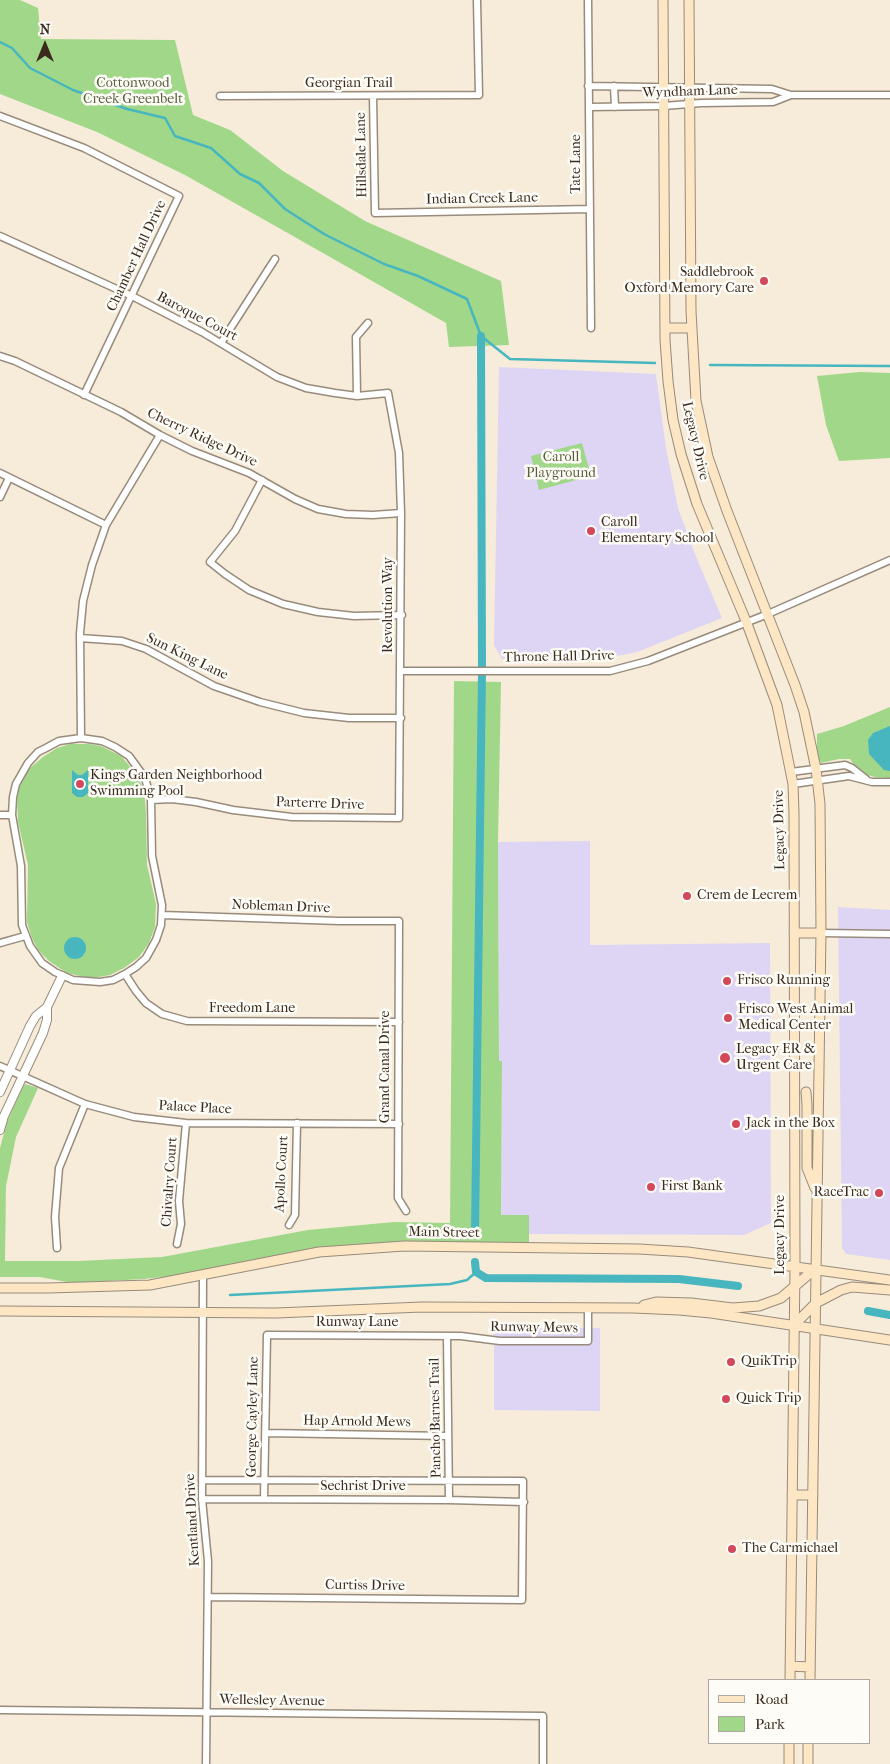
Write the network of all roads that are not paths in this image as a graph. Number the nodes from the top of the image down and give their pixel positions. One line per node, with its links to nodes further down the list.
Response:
1 (477, 0): 12 (street, Georgian Trail)
2 (588, 0): 5 (street, Tate Lane)
3 (663, 0): 7 (main road, Legacy Drive)
4 (689, 0): 8 (main road, Legacy Drive)
5 (588, 86): 6 (street, Wyndham Lane); 15 (street, Tate Lane)
6 (614, 86): 7 (street, Wyndham Lane); 16 (street)
7 (664, 86): 8 (street, Wyndham Lane); 14 (main road, Legacy Drive)
8 (690, 87): 9 (street, Wyndham Lane); 13 (main road, Legacy Drive)
9 (791, 95): 10 (street, Wyndham Lane); 13 (street, Wyndham Lane)
10 (890, 95)
11 (220, 96): 12 (street, Georgian Trail)
12 (374, 96): 19 (street, Hillsdale Lane)
13 (690, 104): 14 (street, Wyndham Lane); 26 (main road, Legacy Drive)
14 (664, 106): 16 (street, Wyndham Lane); 25 (main road, Legacy Drive)
15 (589, 107): 16 (street, Wyndham Lane); 18 (street, Tate Lane)
16 (615, 107)
17 (0, 116): 22 (street, Chamber Hall Drive)
18 (590, 209): 19 (street, Indian Creek Lane); 24 (street, Tate Lane)
19 (375, 213)
20 (0, 236): 22 (street, Baroque Court)
21 (274, 259): 27 (street)
22 (132, 296): 27 (street, Baroque Court); 30 (street, Chamber Hall Drive)
23 (368, 323): 31 (street)
24 (590, 328)
25 (666, 328): 26 (main road); 42 (main road, Legacy Drive)
26 (691, 328): 40 (main road, Legacy Drive)
27 (221, 343): 31 (street, Baroque Court)
28 (0, 356): 30 (street, Cherry Ridge Drive)
29 (388, 393): 31 (street, Baroque Court); 37 (street, Revolution Way)
30 (84, 395): 32 (street, Cherry Ridge Drive)
31 (356, 396)
32 (160, 435): 35 (street, Cherry Ridge Drive); 38 (street)
33 (0, 473): 34 (street)
34 (9, 478): 36 (street); 38 (street)
35 (262, 480): 37 (street, Cherry Ridge Drive); 41 (street)
36 (0, 497)
37 (401, 513): 41 (street, Revolution Way)
38 (106, 525): 43 (street)
39 (890, 560): 40 (street, Throne Hall Drive)
40 (768, 614): 42 (street, Throne Hall Drive); 47 (main road, Legacy Drive)
41 (402, 615): 44 (street, Revolution Way)
42 (746, 622): 44 (street, Throne Hall Drive); 48 (main road, Legacy Drive)
43 (80, 638): 45 (street, Sun King Lane); 46 (street)
44 (401, 671): 45 (street, Revolution Way)
45 (400, 718): 56 (street, Revolution Way)
46 (81, 738): 53 (street); 54 (street)
47 (816, 769): 48 (street); 49 (main road, Legacy Drive); 50 (street)
48 (791, 772): 52 (main road, Legacy Drive)
49 (818, 780): 50 (street); 52 (street); 60 (main road, Legacy Drive)
50 (872, 782): 51 (street)
51 (890, 782)
52 (793, 784): 59 (main road, Legacy Drive)
53 (151, 800): 56 (street, Parterre Drive); 57 (street)
54 (12, 815): 55 (street); 62 (street)
55 (0, 816)
56 (400, 818)
57 (162, 915): 58 (street, Nobleman Drive); 64 (street)
58 (399, 921): 67 (street, Grand Canal Drive)
59 (794, 933): 60 (main road); 72 (main road, Legacy Drive)
60 (821, 933): 61 (street); 74 (main road, Legacy Drive)
61 (890, 934)
62 (26, 936): 63 (street); 65 (street)
63 (0, 943)
64 (125, 974): 65 (street); 67 (street, Freedom Lane)
65 (62, 976): 66 (street)
66 (47, 1007): 69 (street); 70 (street)
67 (399, 1022): 78 (street, Grand Canal Drive)
68 (0, 1066): 69 (street, Palace Place)
69 (10, 1070): 70 (street, Palace Place); 71 (street)
70 (23, 1076): 75 (street, Palace Place); 79 (street)
71 (0, 1092)
72 (794, 1092): 73 (main road); 85 (main road, Legacy Drive)
73 (806, 1092): 74 (main road); 80 (main road)
74 (819, 1093): 80 (main road, Legacy Drive)
75 (85, 1104): 76 (street, Palace Place); 84 (street)
76 (186, 1123): 77 (street, Palace Place); 83 (street, Chivalry Court)
77 (297, 1123): 78 (street, Palace Place); 82 (street, Apollo Court)
78 (399, 1124): 81 (street, Grand Canal Drive)
79 (0, 1130)
80 (818, 1195): 86 (main road, Legacy Drive)
81 (406, 1211)
82 (289, 1225)
83 (177, 1244)
84 (57, 1248)
85 (795, 1267): 86 (main road, Main Street); 87 (main road, Main Street); 89 (main road, Legacy Drive)
86 (816, 1268): 88 (main road, Main Street); 89 (main road); 92 (main road, Legacy Drive)
87 (203, 1275): 90 (main road, Main Street); 96 (street, Kentland Drive)
88 (890, 1280)
89 (794, 1287): 94 (main road); 97 (main road, Legacy Drive)
90 (0, 1288)
91 (890, 1290): 92 (main road)
92 (816, 1304): 97 (main road); 98 (main road, Legacy Drive)
93 (588, 1308): 94 (main road); 96 (main road); 100 (street, Runway Mews)
94 (633, 1308): 97 (main road)
95 (0, 1311): 96 (main road)
96 (203, 1312): 104 (street, Kentland Drive)
97 (793, 1326): 98 (main road); 107 (main road, Legacy Drive)
98 (816, 1329): 101 (main road); 108 (main road, Legacy Drive)
99 (267, 1335): 100 (street, Runway Lane); 102 (street, George Cayley Lane)
100 (447, 1336): 103 (street, Pancho Barnes Trail)
101 (890, 1340)
102 (266, 1433): 103 (street, Hap Arnold Mews); 105 (street, George Cayley Lane)
103 (448, 1436): 106 (street, Pancho Barnes Trail)
104 (202, 1480): 105 (street, Sechrist Drive); 109 (street, Kentland Drive)
105 (265, 1480): 106 (street, Sechrist Drive); 110 (street, George Cayley Lane)
106 (449, 1481): 111 (street, Pancho Barnes Trail); 112 (street, Sechrist Drive)
107 (792, 1495): 108 (main road); 114 (main road, Legacy Drive)
108 (813, 1495): 115 (main road, Legacy Drive)
109 (202, 1499): 110 (street, Sechrist Drive); 113 (street, Kentland Drive)
110 (264, 1499): 111 (street, Sechrist Drive)
111 (449, 1500): 112 (street, Sechrist Drive)
112 (524, 1502): 113 (street, Curtiss Drive)
113 (208, 1597): 119 (street, Kentland Drive)
114 (790, 1666): 115 (main road); 116 (main road, Legacy Drive)
115 (810, 1667): 117 (main road, Legacy Drive)
116 (790, 1679)
117 (810, 1679)
118 (0, 1710): 119 (street, Wellesley Avenue)
119 (206, 1713): 122 (street, Kentland Drive); 123 (street, Wellesley Avenue)
120 (789, 1744): 124 (main road)
121 (808, 1744): 125 (main road)
122 (206, 1764)
123 (543, 1764)
124 (789, 1764)
125 (808, 1764)

